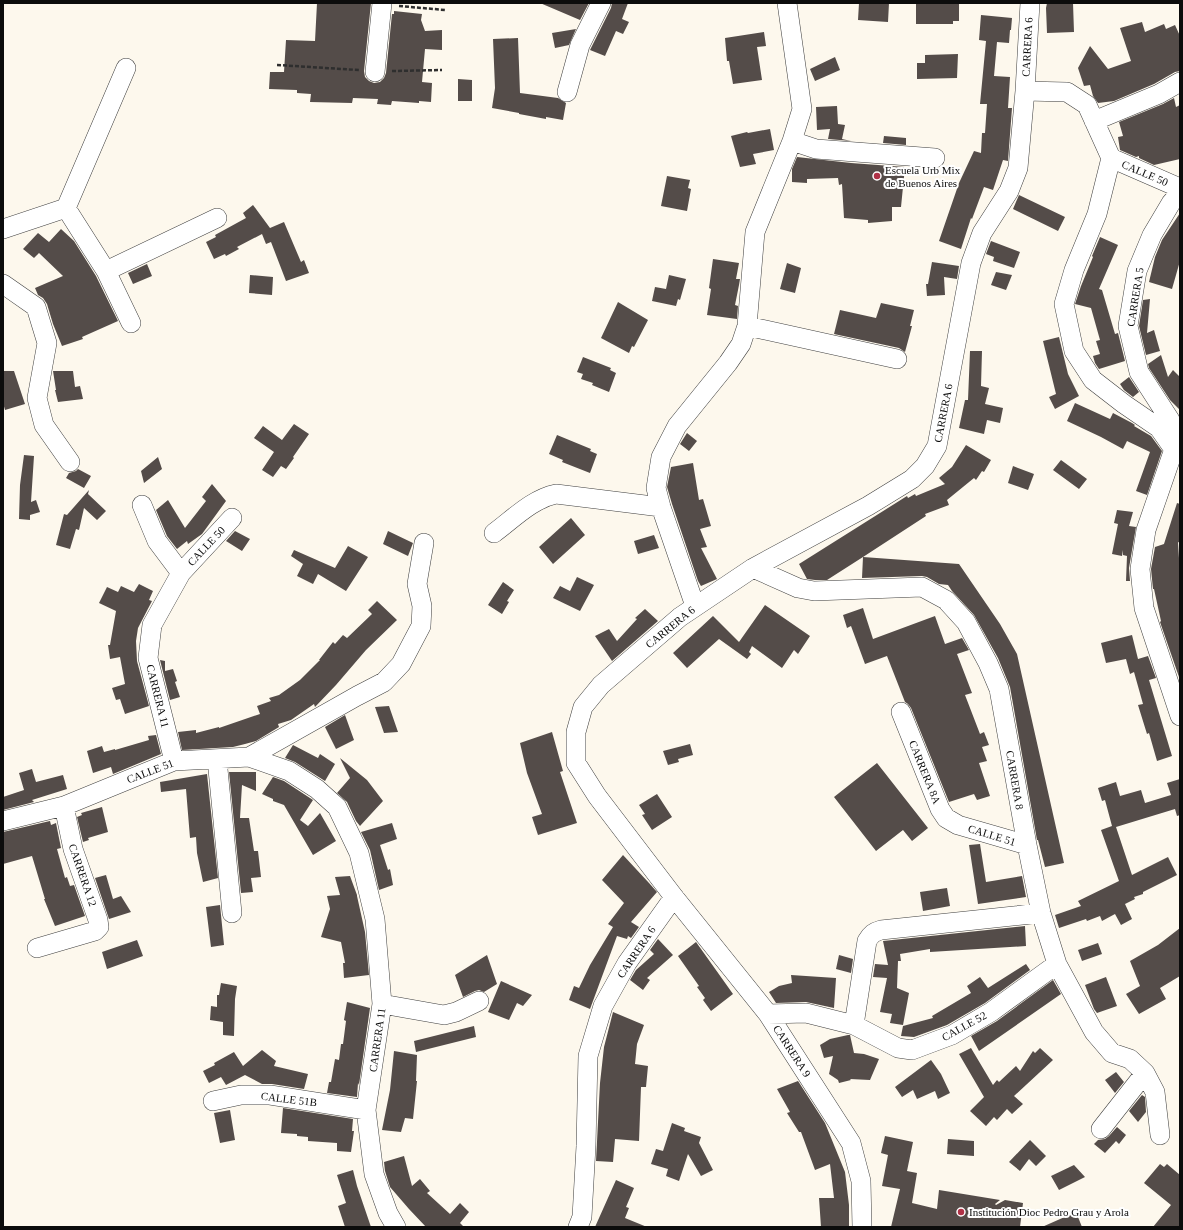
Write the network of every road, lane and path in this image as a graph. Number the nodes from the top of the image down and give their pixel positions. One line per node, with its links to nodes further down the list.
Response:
1 (601, 3): 10 (street)
2 (787, 3): 12 (street)
3 (1030, 3): 9 (street, CARRERA 6)
4 (382, 4): 5 (path); 7 (street)
5 (445, 10)
6 (126, 68): 17 (street)
7 (375, 72)
8 (1180, 82): 11 (street)
9 (1025, 91): 11 (street, CARRERA 6); 32 (street, CARRERA 6)
10 (567, 92)
11 (1094, 121): 14 (street, CARRERA 6)
12 (792, 141): 13 (street); 23 (street)
13 (935, 158)
14 (1111, 158): 15 (street, CALLE 50); 25 (street)
15 (1180, 188)
16 (1180, 193): 25 (street, CARRERA 5)
17 (66, 208): 19 (street); 20 (street)
18 (217, 218): 20 (street)
19 (3, 229)
20 (106, 270): 22 (street)
21 (3, 284): 26 (street)
22 (131, 323)
23 (747, 326): 24 (street); 28 (street)
24 (897, 359)
25 (1177, 450): 35 (street)
26 (70, 462)
27 (142, 505): 33 (street)
28 (661, 508): 30 (street); 34 (street)
29 (232, 518): 33 (street, CALLE 50)
30 (494, 533)
31 (424, 543): 37 (street)
32 (753, 568): 34 (street, CARRERA 6); 44 (street, CARRERA 8)
33 (180, 573): 39 (street, CARRERA 11)
34 (695, 606): 45 (street, CARRERA 6)
35 (1178, 707)
36 (900, 712): 43 (street, CARRERA 8A)
37 (249, 757): 38 (street, CALLE 51); 41 (street, CALLE 51)
38 (217, 759): 39 (street, CALLE 51); 46 (street)
39 (174, 761): 40 (street, CALLE 51)
40 (64, 806): 42 (street, CALLE 51); 48 (street, CARRERA 12)
41 (337, 807): 51 (street, CARRERA 11)
42 (3, 821)
43 (958, 825): 44 (street, CALLE 51)
44 (1027, 845): 47 (street, CARRERA 8)
45 (674, 897): 52 (street, CARRERA 9); 60 (street, CARRERA 6)
46 (232, 913)
47 (1041, 913): 49 (street, CARRERA 8); 53 (street)
48 (37, 948)
49 (1057, 964): 53 (street, CALLE 52); 54 (street, CARRERA 8)
50 (479, 1001): 51 (street)
51 (382, 1004): 56 (street, CARRERA 11)
52 (768, 1014): 53 (street, CALLE 52); 61 (street, CARRERA 9)
53 (854, 1025)
54 (1145, 1073): 57 (street); 58 (street, CARRERA 8)
55 (213, 1101): 56 (street, CALLE 51B)
56 (366, 1110): 59 (street, CARRERA 11)
57 (1101, 1129)
58 (1160, 1135)
59 (396, 1227)
60 (578, 1227)
61 (862, 1227)

